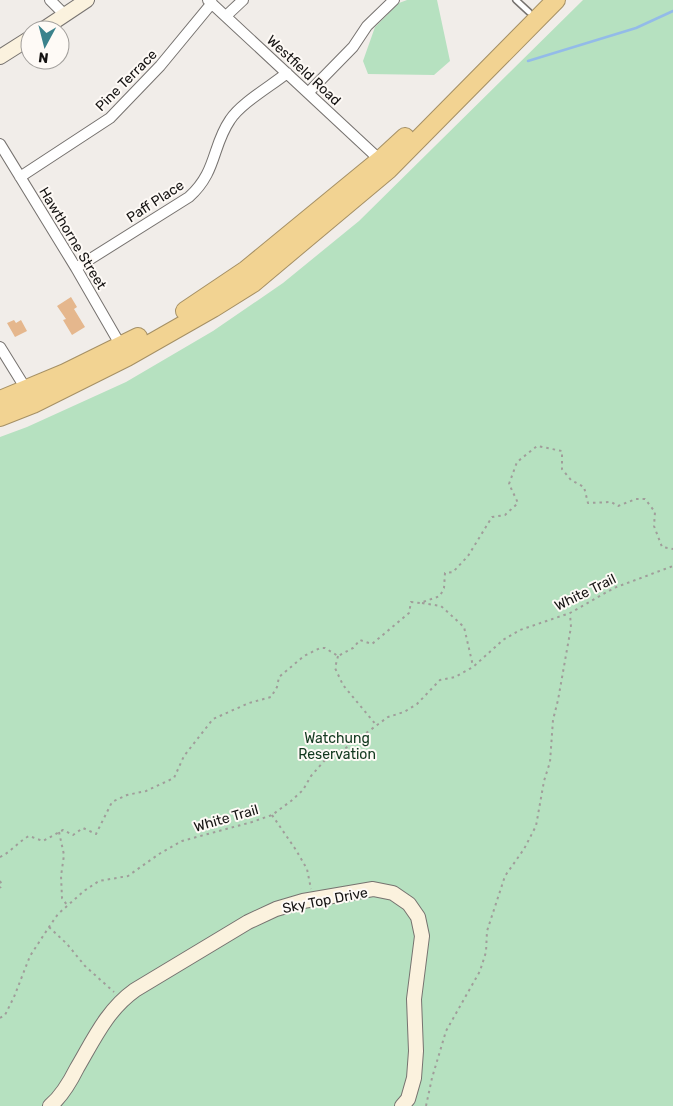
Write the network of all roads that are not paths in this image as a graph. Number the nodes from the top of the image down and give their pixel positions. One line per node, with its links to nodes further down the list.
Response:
1 (50, 0): 9 (street)
2 (87, 0): 9 (street)
3 (243, 0): 10 (street)
4 (394, 0): 15 (street)
5 (516, 0): 8 (lane)
6 (556, 0): 24 (highway)
7 (210, 2): 10 (street, Westfield Road); 18 (street, Pine Terrace)
8 (535, 6): 17 (highway)
9 (65, 15): 11 (street)
10 (226, 16): 14 (street, Westfield Road)
11 (57, 20)
12 (20, 44): 13 (street)
13 (0, 57)
14 (287, 73): 15 (street, Westfield Road); 19 (street, Paff Place)
15 (308, 94): 17 (street, Westfield Road)
16 (0, 144): 18 (street, Hawthorne Street)
17 (380, 160): 20 (highway)
18 (20, 177): 19 (street, Hawthorne Street)
19 (76, 268): 20 (street, Hawthorne Street)
20 (121, 346): 22 (highway)
21 (0, 347): 22 (street)
22 (26, 389): 23 (highway)
23 (0, 400)
24 (0, 417)
25 (50, 1106): 26 (street, Sky Top Drive)
26 (402, 1106)

